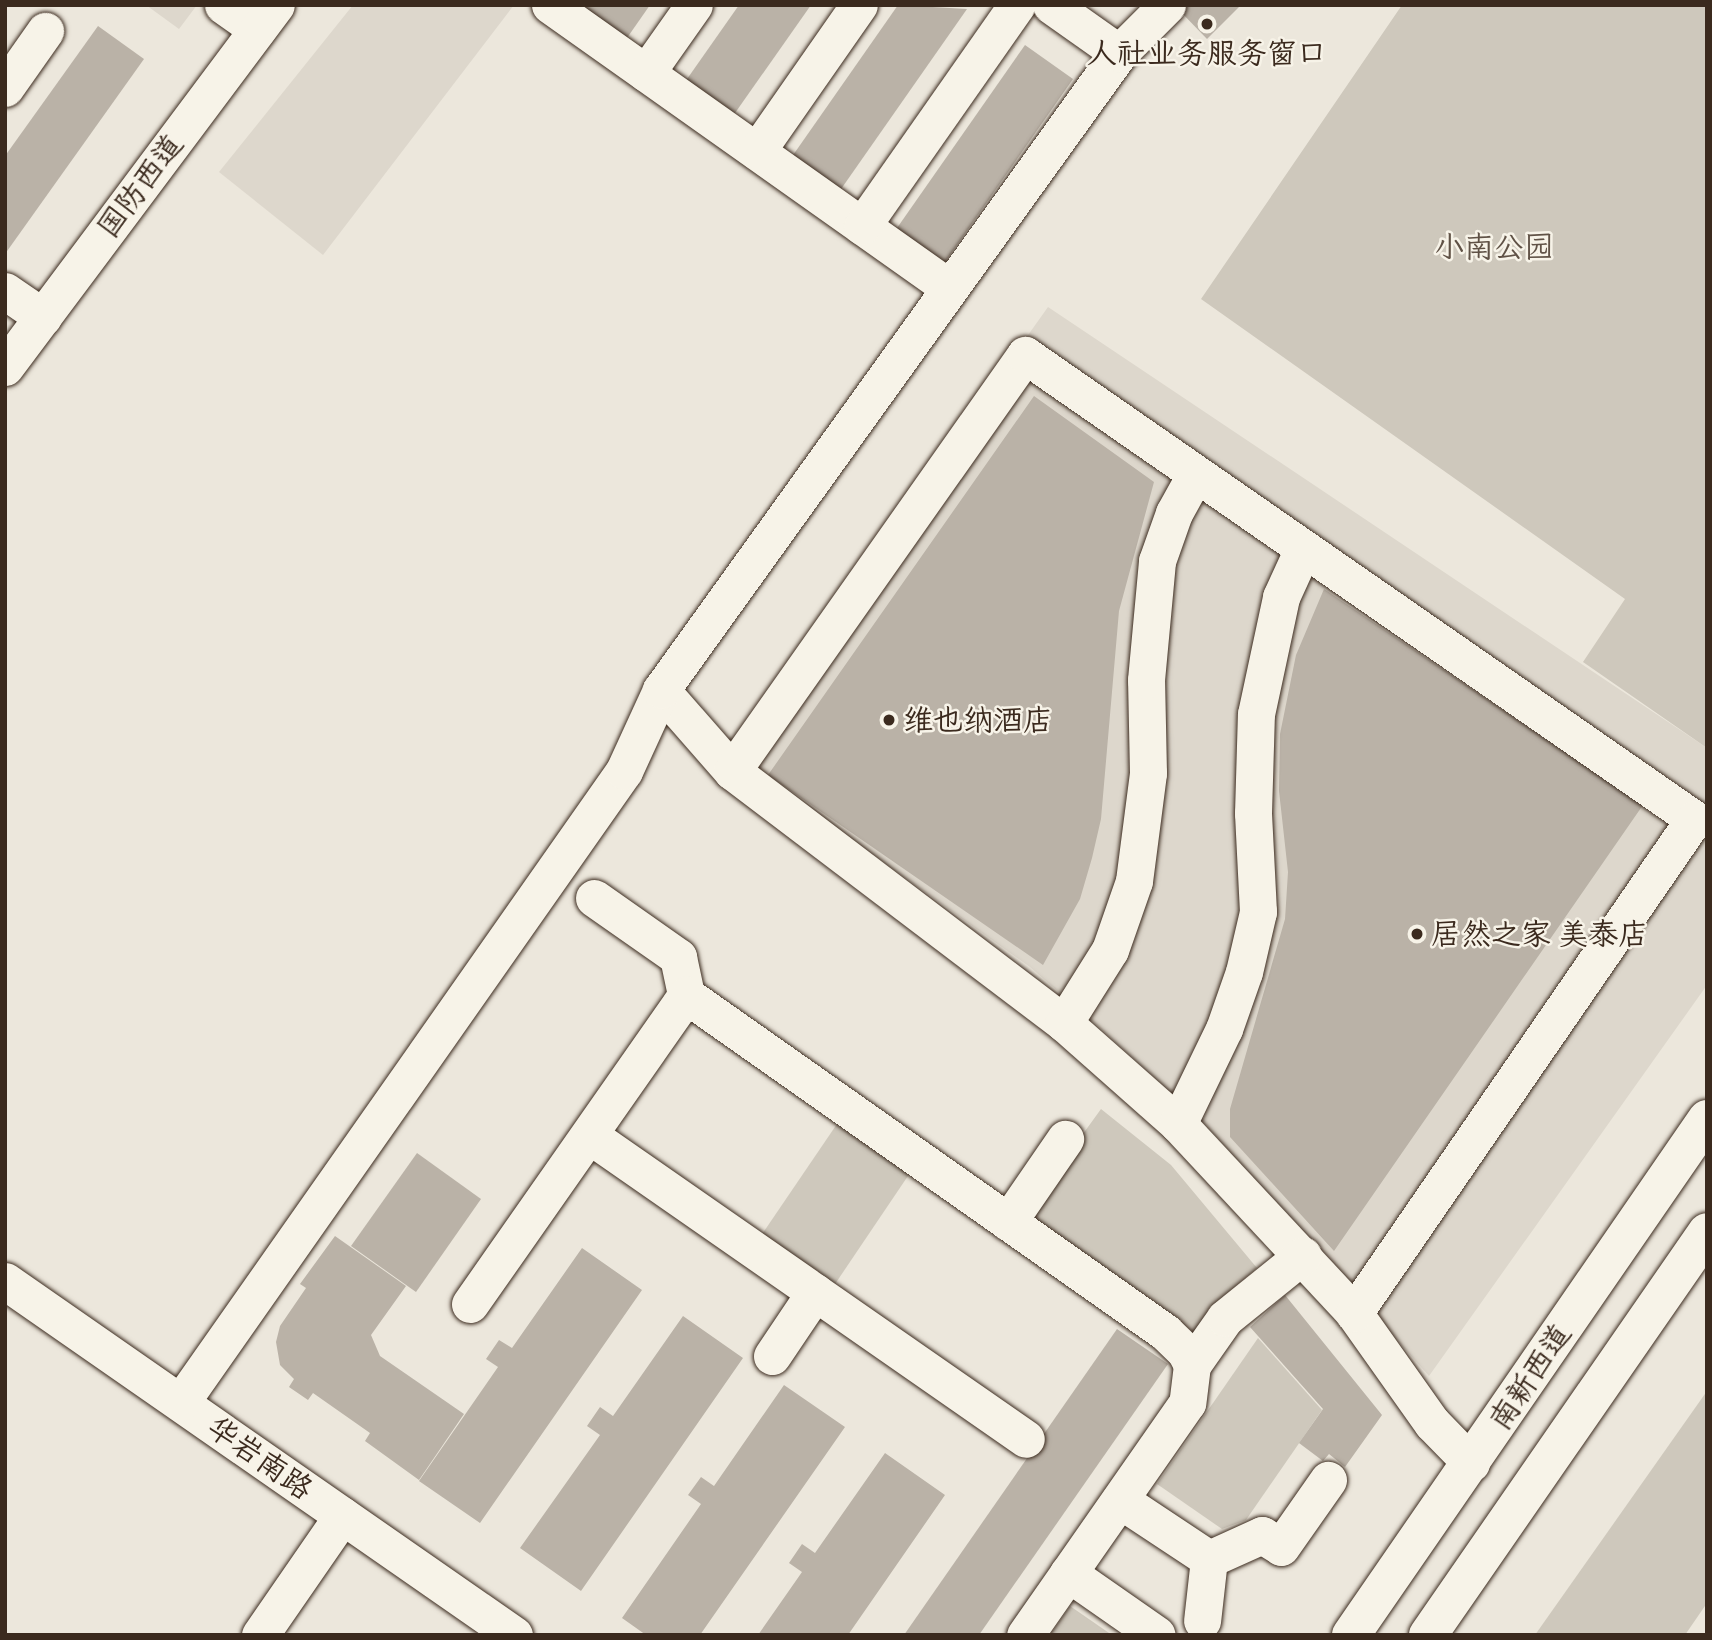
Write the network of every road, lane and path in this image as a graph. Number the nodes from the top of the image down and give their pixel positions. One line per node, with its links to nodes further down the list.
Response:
1 (223, 5): 8 (street)
2 (550, 5): 11 (street)
3 (694, 5): 11 (street)
4 (859, 5): 13 (street)
5 (1017, 5): 14 (street)
6 (1051, 5): 10 (street)
7 (1167, 5): 10 (street)
8 (267, 17): 17 (street, 国防西道)
9 (45, 31): 12 (street)
10 (1119, 53): 15 (street)
11 (646, 73): 13 (street)
12 (5, 88)
13 (757, 151): 14 (street)
14 (862, 226): 15 (street)
15 (948, 286): 21 (street)
16 (5, 291): 17 (street)
17 (43, 317): 18 (street, 国防西道)
18 (5, 367)
19 (1195, 475): 20 (street); 22 (street); 25 (street)
20 (1302, 551): 27 (street); 36 (street)
21 (661, 690): 22 (street); 39 (street)
22 (732, 771): 25 (street)
23 (594, 898): 24 (street)
24 (686, 995): 28 (street); 30 (street)
25 (1064, 1023): 27 (street)
26 (1707, 1119): 41 (main road, 南新西道)
27 (1178, 1124): 32 (street)
28 (589, 1135): 34 (street); 35 (street)
29 (1065, 1139): 30 (street)
30 (1008, 1222): 38 (street)
31 (1707, 1232): 53 (main road, 南新西道)
32 (1303, 1255): 36 (street); 38 (street)
33 (5, 1281): 39 (street, 华岩南路)
34 (815, 1292): 37 (street); 40 (street)
35 (470, 1304)
36 (1354, 1313): 41 (street)
37 (772, 1356)
38 (1192, 1365): 43 (street)
39 (181, 1402): 44 (street, 华岩南路)
40 (1026, 1438)
41 (1471, 1463): 52 (main road, 南新西道)
42 (1328, 1479): 45 (street)
43 (1120, 1500): 45 (street); 46 (street)
44 (342, 1516): 48 (street); 49 (street, 华岩南路)
45 (1209, 1559): 47 (street)
46 (1068, 1573): 50 (street); 51 (street)
47 (1205, 1630)
48 (260, 1635)
49 (514, 1635)
50 (1025, 1635)
51 (1157, 1635)
52 (1351, 1635)
53 (1428, 1635)

